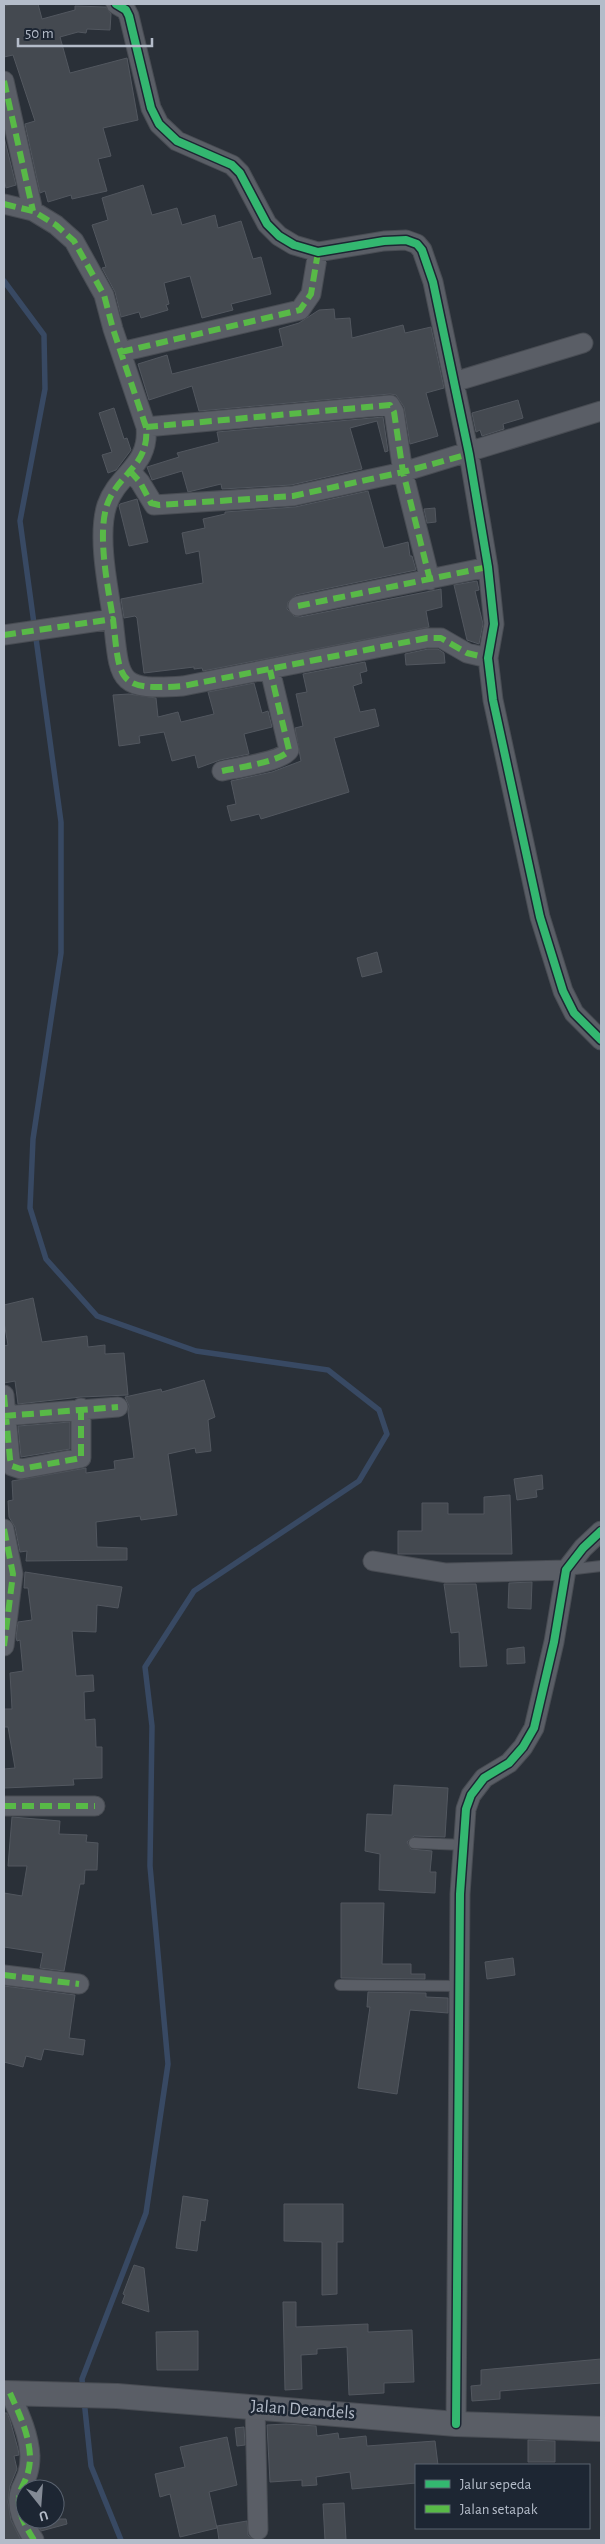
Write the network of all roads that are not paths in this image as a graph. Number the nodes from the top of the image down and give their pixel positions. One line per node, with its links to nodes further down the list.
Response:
1 (116, 4): 5 (street)
2 (4, 82): 4 (street)
3 (4, 204): 4 (street)
4 (33, 211): 7 (street)
5 (318, 252): 7 (street); 8 (street)
6 (583, 343): 8 (street)
7 (121, 352): 10 (street)
8 (454, 382): 11 (street)
9 (601, 411): 11 (street)
10 (146, 427): 12 (street); 13 (street)
11 (469, 454): 13 (street); 14 (street)
12 (130, 471): 13 (street); 17 (street)
13 (403, 472): 15 (street)
14 (488, 567): 15 (street); 19 (street)
15 (430, 580): 16 (street)
16 (298, 606)
17 (114, 619): 18 (street); 20 (street)
18 (8, 635)
19 (488, 658): 20 (street); 22 (street)
20 (270, 670): 21 (street)
21 (222, 771)
22 (601, 1040)
23 (4, 1395): 26 (street)
24 (118, 1407): 25 (street)
25 (81, 1408): 26 (street); 26 (street)
26 (5, 1416)
27 (4, 1529): 32 (street)
28 (601, 1531): 31 (street)
29 (373, 1561): 31 (street)
30 (601, 1566): 31 (lane)
31 (566, 1570): 36 (street)
32 (4, 1646)
33 (4, 1806): 34 (street)
34 (95, 1806)
35 (414, 1843): 36 (lane)
36 (465, 1845): 40 (street)
37 (4, 1975): 38 (street)
38 (79, 1984)
39 (340, 1985): 40 (lane)
40 (460, 1986): 43 (street)
41 (14, 2393): 42 (street, Jalan Deandels); 46 (street)
42 (255, 2407): 43 (street, Jalan Deandels); 45 (street)
43 (456, 2424): 44 (street, Jalan Deandels)
44 (601, 2430)
45 (258, 2530)
46 (34, 2540)

